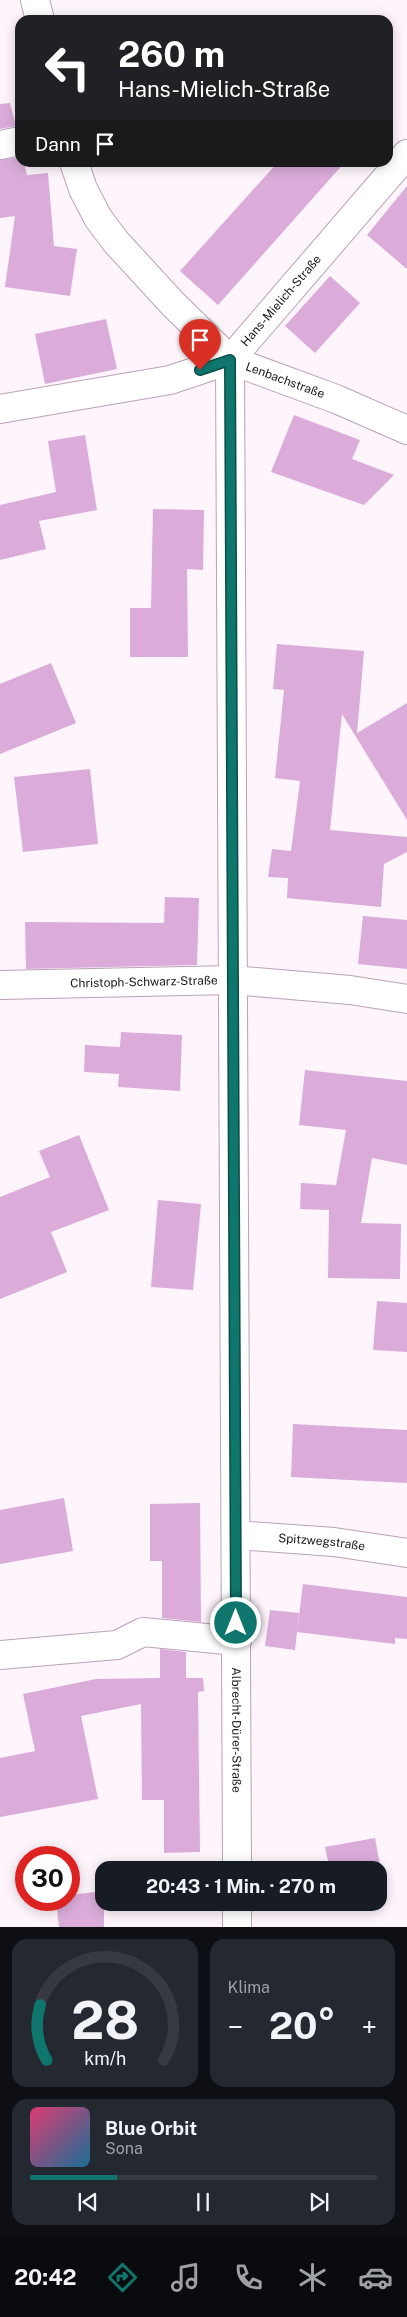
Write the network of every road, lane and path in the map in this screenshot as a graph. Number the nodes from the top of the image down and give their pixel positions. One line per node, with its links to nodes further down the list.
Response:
1 (35, 0): 2 (street)
2 (39, 15)
3 (15, 142): 4 (street)
4 (0, 145)
5 (407, 154): 7 (street, Hans-Mielich-Straße)
6 (76, 167): 7 (street, Lenbachstraße)
7 (230, 360): 8 (street); 9 (street, Lenbachstraße); 10 (street, Albrecht-Dürer-Straße)
8 (0, 408)
9 (407, 430)
10 (232, 980): 11 (street, Christoph-Schwarz-Straße); 12 (street, Christoph-Schwarz-Straße); 13 (street, Albrecht-Dürer-Straße)
11 (0, 984)
12 (407, 1000)
13 (236, 1535): 14 (street, Spitzwegstraße); 15 (street, Albrecht-Dürer-Straße)
14 (407, 1553)
15 (237, 1641): 16 (street); 17 (street, Albrecht-Dürer-Straße)
16 (0, 1655)
17 (237, 1861)
18 (237, 1911): 19 (street)
19 (237, 1927)

